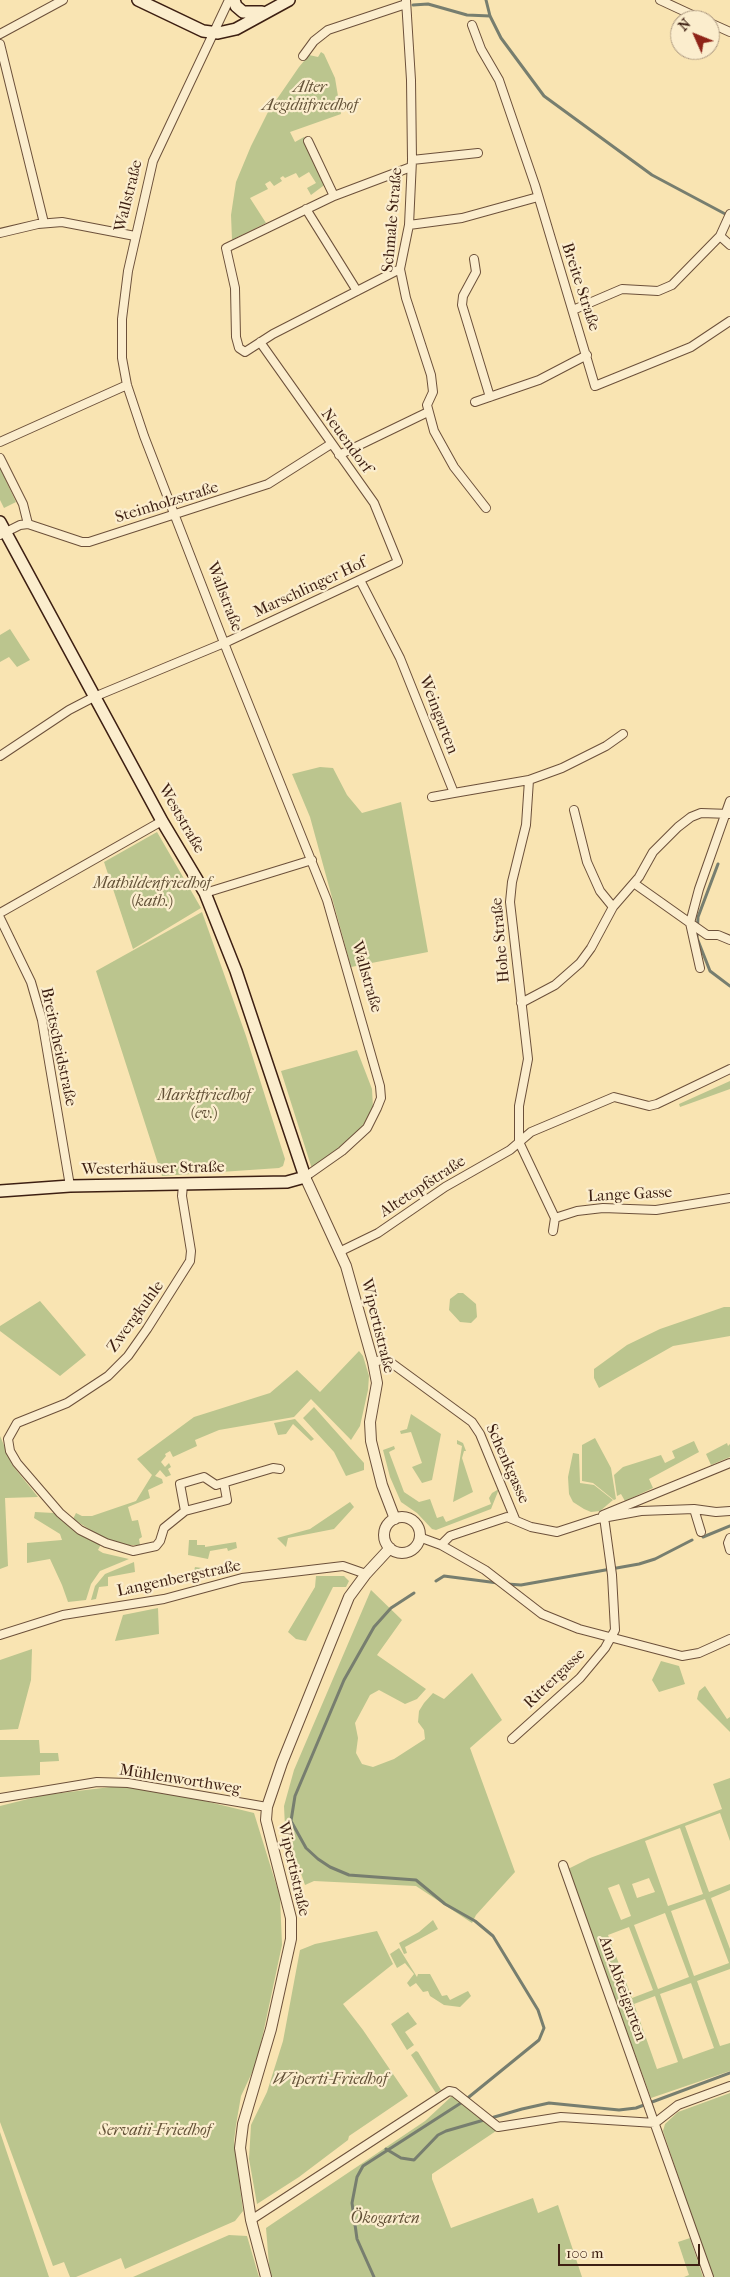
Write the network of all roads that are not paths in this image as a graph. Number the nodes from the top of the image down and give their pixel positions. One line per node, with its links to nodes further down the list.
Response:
1 (63, 0): 12 (street)
2 (138, 0): 11 (main road)
3 (229, 0): 11 (street, Wallstraße)
4 (234, 0): 9 (main road)
5 (289, 0): 9 (main road)
6 (660, 0): 8 (street)
7 (406, 2): 14 (street); 17 (street, Schmale Straße)
8 (682, 10)
9 (264, 12): 11 (main road)
10 (472, 25): 19 (street, Breite Straße)
11 (212, 33): 25 (street, Wallstraße)
12 (0, 34)
13 (0, 44): 22 (street)
14 (303, 56)
15 (308, 141): 18 (street)
16 (478, 153): 17 (street)
17 (412, 164): 18 (street); 23 (street, Schmale Straße)
18 (334, 196): 20 (street)
19 (538, 197): 23 (street); 31 (street, Breite Straße)
20 (306, 209): 30 (street); 33 (street)
21 (730, 214): 26 (street)
22 (44, 223): 24 (street); 25 (street)
23 (409, 225): 29 (street, Schmale Straße)
24 (0, 232)
25 (135, 236): 35 (street, Wallstraße)
26 (720, 236): 27 (street); 31 (street)
27 (730, 245)
28 (474, 259): 36 (street)
29 (400, 269): 30 (street); 38 (street, Schmale Straße)
30 (357, 290): 33 (street)
31 (574, 310): 34 (street, Breite Straße)
32 (730, 321): 34 (street, Breite Straße)
33 (260, 342): 40 (street, Neuendorf)
34 (587, 355): 36 (street)
35 (127, 385): 39 (street); 44 (street, Wallstraße)
36 (490, 397): 37 (street)
37 (475, 402)
38 (428, 412): 41 (street); 43 (street)
39 (0, 442)
40 (331, 444): 41 (street, Neuendorf); 44 (street, Steinholzstraße)
41 (339, 455): 47 (street, Neuendorf)
42 (0, 458): 45 (street)
43 (486, 508)
44 (175, 514): 45 (street, Steinholzstraße); 49 (street, Wallstraße)
45 (28, 524): 46 (street)
46 (2, 530): 50 (main road, Weststraße)
47 (398, 562): 48 (street, Marschlinger Hof)
48 (360, 580): 49 (street, Marschlinger Hof); 54 (street, Weingarten)
49 (224, 643): 50 (street, Marschlinger Hof); 60 (street, Wallstraße)
50 (94, 697): 52 (street, Marschlinger Hof); 59 (main road, Weststraße)
51 (623, 734): 53 (street)
52 (0, 756)
53 (529, 780): 54 (street); 69 (street, Hohe Straße)
54 (454, 793): 55 (street)
55 (432, 797)
56 (730, 801): 58 (street)
57 (574, 810): 63 (street)
58 (727, 815): 61 (street); 66 (street)
59 (162, 820): 62 (main road, Weststraße); 64 (street)
60 (312, 860): 62 (street); 72 (street, Wallstraße)
61 (635, 884): 63 (street); 66 (street)
62 (206, 892): 72 (main road, Weststraße)
63 (613, 907): 69 (street)
64 (0, 913)
65 (0, 918): 74 (street, Breitscheidstraße)
66 (692, 924): 67 (street); 68 (street)
67 (730, 940)
68 (700, 968)
69 (521, 1003): 71 (street, Hohe Straße)
70 (730, 1069): 71 (street, Altetopfstraße)
71 (519, 1142): 77 (street); 79 (street, Altetopfstraße)
72 (305, 1177): 73 (main road, Westerhäuser Straße); 79 (street, Wipertistraße)
73 (183, 1185): 74 (main road, Westerhäuser Straße); 85 (street, Zwergkuhle)
74 (70, 1186): 75 (main road, Westerhäuser Straße)
75 (0, 1191)
76 (730, 1198): 77 (street, Lange Gasse)
77 (555, 1218): 78 (street)
78 (553, 1231)
79 (341, 1252): 80 (street, Wipertistraße)
80 (373, 1362): 87 (street, Wipertistraße); 88 (street, Schenkgasse)
81 (730, 1462): 89 (street)
82 (280, 1469): 83 (street)
83 (224, 1483): 85 (street); 85 (street)
84 (694, 1509): 86 (street); 89 (street); 90 (street)
85 (185, 1511)
86 (730, 1511)
87 (395, 1518): 91 (street); 94 (street)
88 (515, 1518): 89 (street); 93 (street)
89 (601, 1518): 98 (street)
90 (701, 1532)
91 (420, 1537): 93 (street); 94 (street)
92 (730, 1538): 95 (street)
93 (441, 1545): 98 (street)
94 (390, 1548): 96 (street, Wipertistraße)
95 (730, 1550)
96 (366, 1574): 97 (street, Langenbergstraße); 102 (street, Wipertistraße)
97 (0, 1635)
98 (612, 1638): 99 (street); 100 (street, Rittergasse)
99 (730, 1639)
100 (512, 1739)
101 (0, 1798): 102 (street, Mühlenworthweg)
102 (267, 1807): 106 (street, Wipertistraße)
103 (563, 1865): 105 (street, Am Abteigarten)
104 (730, 2086): 105 (street)
105 (655, 2123): 106 (street); 108 (street, Am Abteigarten)
106 (251, 2220): 107 (street, Wipertistraße)
107 (266, 2277)
108 (709, 2277)

